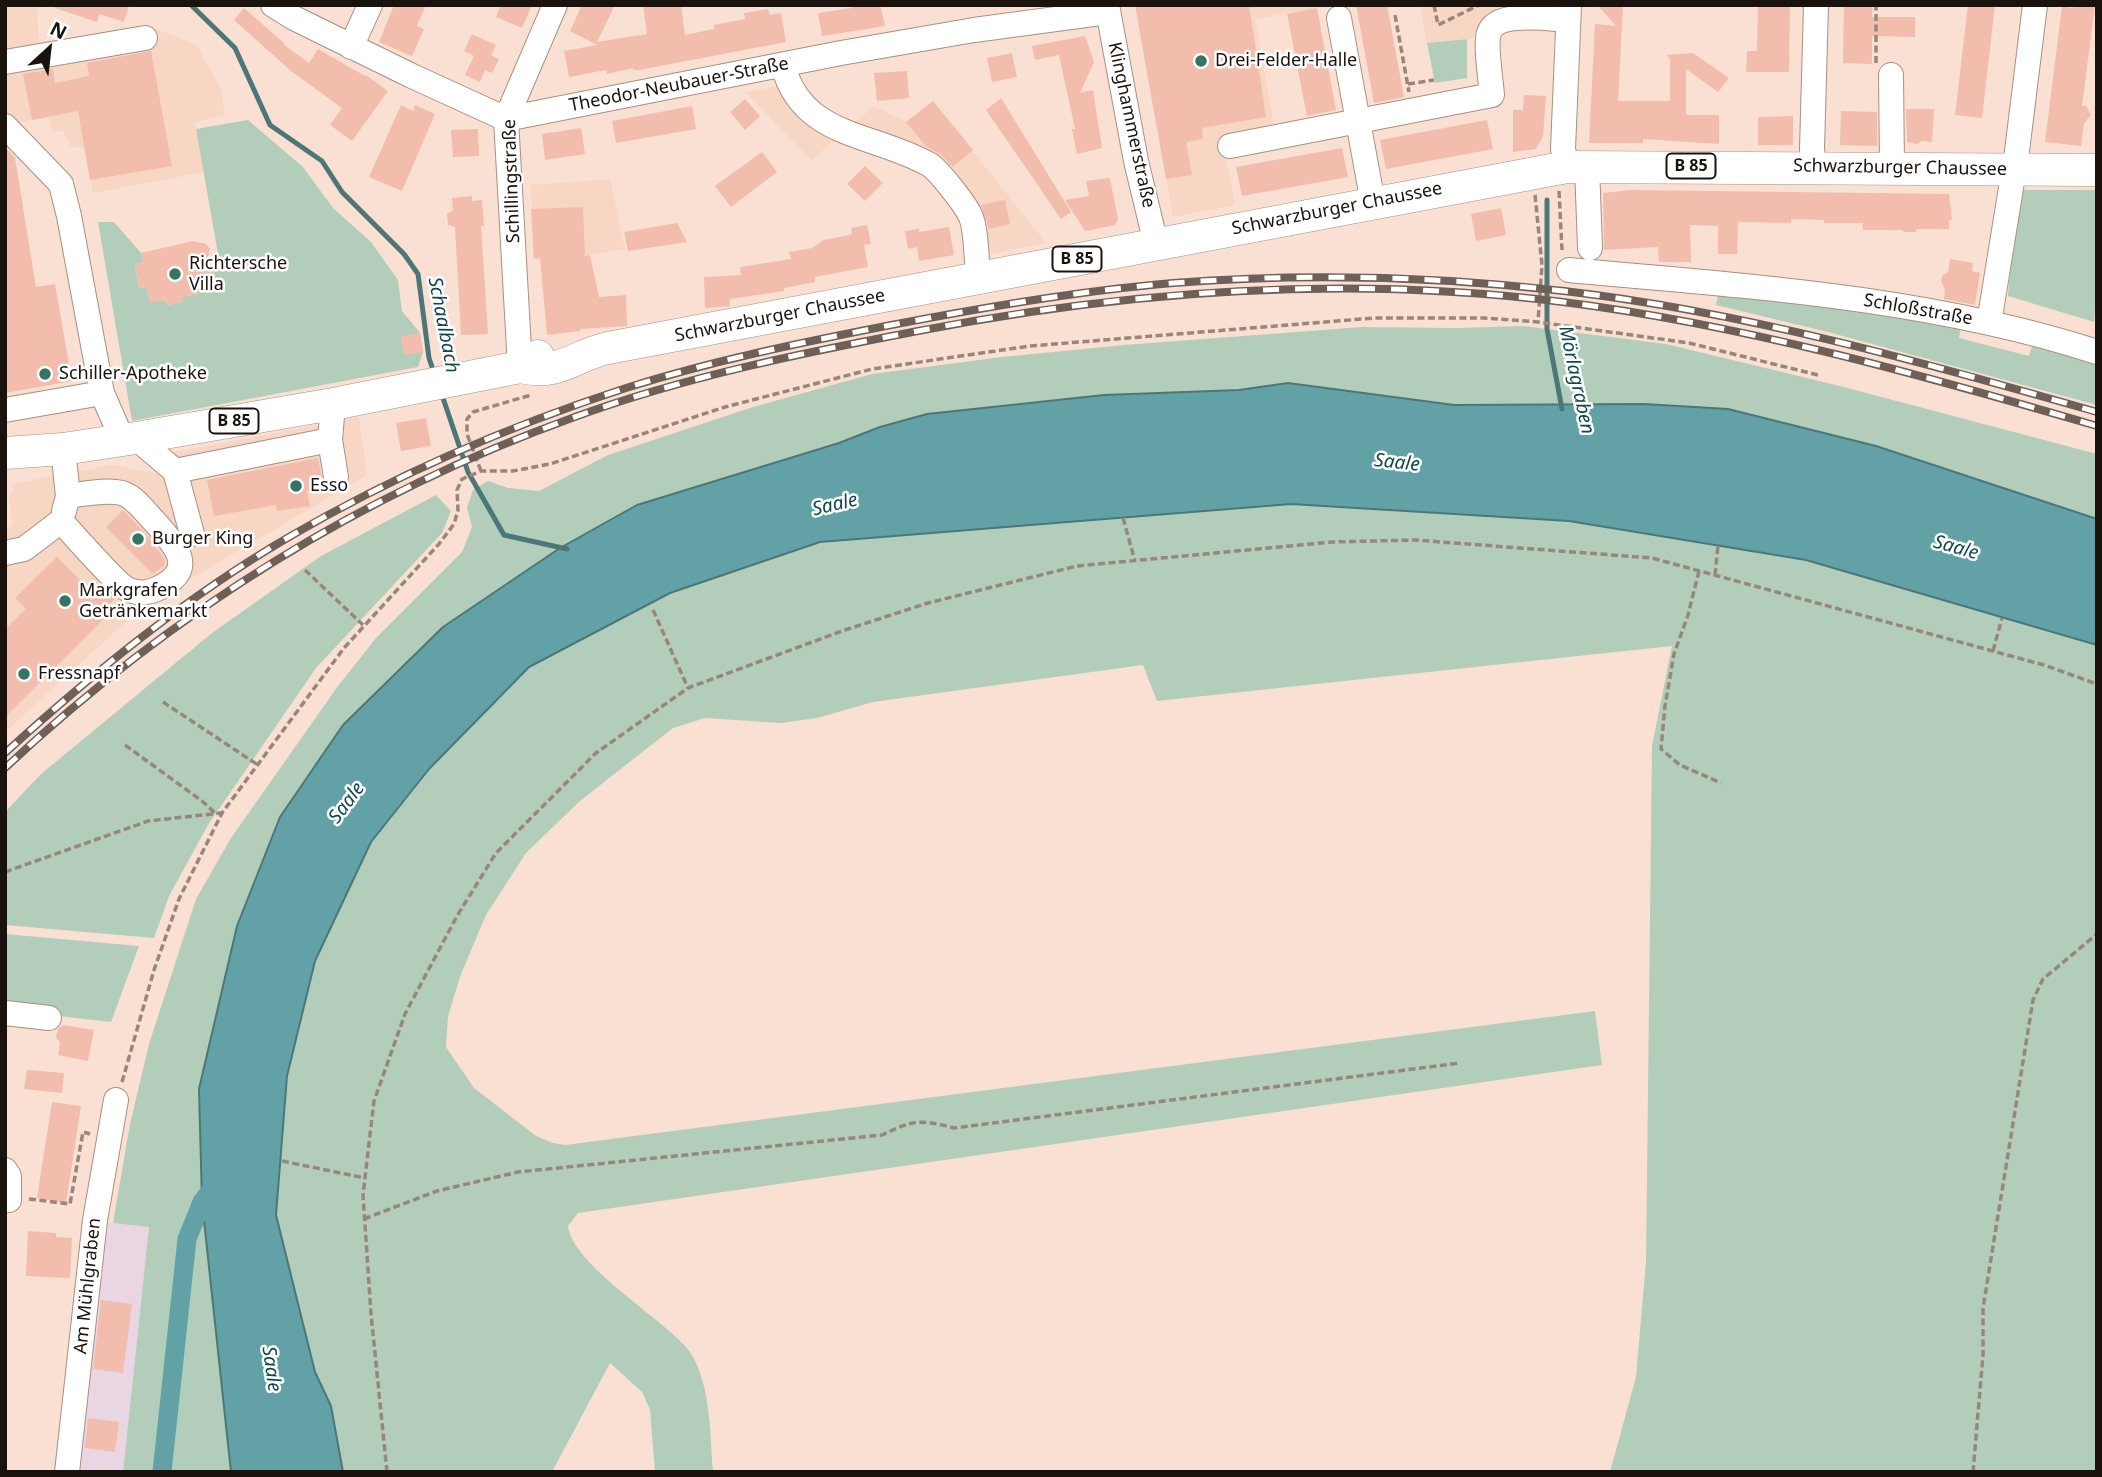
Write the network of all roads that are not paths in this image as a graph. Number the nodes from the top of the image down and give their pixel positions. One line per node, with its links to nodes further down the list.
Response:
1 (273, 5): 10 (street)
2 (370, 5): 10 (street)
3 (555, 5): 14 (street, Schillingstraße)
4 (1816, 5): 18 (street)
5 (2035, 5): 20 (street, Schloßstraße)
6 (1107, 8): 12 (street, Theodor-Neubauer-Straße); 24 (street, Klinghammerstraße)
7 (1568, 13): 15 (street); 22 (street)
8 (1339, 18): 15 (street)
9 (145, 38): 11 (street)
10 (351, 47): 14 (street)
11 (5, 62)
12 (782, 65): 14 (street, Theodor-Neubauer-Straße); 27 (street)
13 (1884, 72): 19 (street)
14 (506, 119): 30 (street, Schillingstraße)
15 (1359, 121): 17 (street); 23 (street)
16 (5, 127): 31 (street)
17 (1230, 146)
18 (1814, 167): 19 (main road, Schwarzburger Chaussee / B 85); 22 (main road, Schwarzburger Chaussee / B 85)
19 (1892, 167): 20 (main road, Schwarzburger Chaussee / B 85)
20 (2013, 170): 21 (main road, Schwarzburger Chaussee / B 85); 28 (street, Schloßstraße)
21 (2097, 170)
22 (1570, 173): 23 (main road, Schwarzburger Chaussee / B 85); 25 (street)
23 (1373, 202): 24 (main road, Schwarzburger Chaussee / B 85)
24 (1156, 244): 27 (main road, Schwarzburger Chaussee / B 85)
25 (1590, 248)
26 (1569, 270): 28 (street, Schloßstraße)
27 (978, 278): 30 (main road, Schwarzburger Chaussee / B 85)
28 (1989, 323): 29 (street)
29 (2097, 352)
30 (520, 367): 32 (main road, Schwarzburger Chaussee / B 85)
31 (102, 393): 33 (street); 34 (street)
32 (333, 404): 34 (main road, Schwarzburger Chaussee / B 85); 35 (street)
33 (5, 410)
34 (127, 439): 36 (main road, Schwarzburger Chaussee / B 85); 39 (street)
35 (330, 440): 39 (street); 40 (street)
36 (63, 449): 37 (main road, Schwarzburger Chaussee / B 85); 38 (main road, Schwarzburger Chaussee / B 85); 41 (street)
37 (5, 453)
38 (5, 466)
39 (175, 471): 43 (street)
40 (337, 478)
41 (68, 496): 42 (street); 42 (street)
42 (61, 521): 44 (street)
43 (192, 534)
44 (15, 551): 45 (street)
45 (5, 568)
46 (5, 1013): 47 (street)
47 (49, 1018)
48 (117, 1100): 51 (street, Am Mühlgraben)
49 (5, 1170): 50 (street)
50 (7, 1199)
51 (67, 1472)

